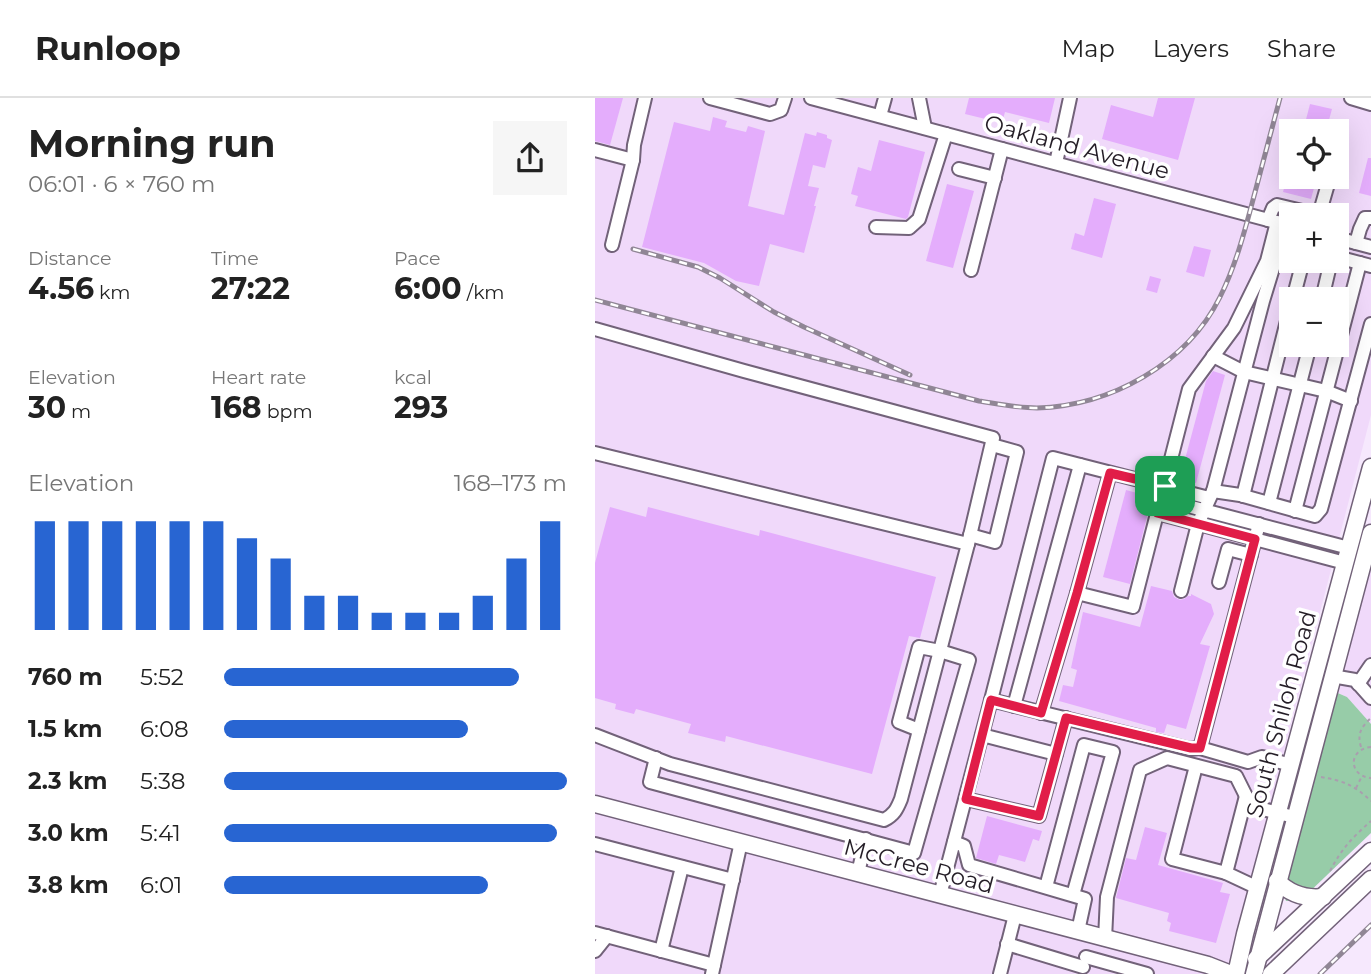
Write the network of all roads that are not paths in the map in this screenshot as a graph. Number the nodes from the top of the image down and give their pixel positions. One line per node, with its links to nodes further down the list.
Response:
1 (645, 98): 16 (street)
2 (711, 98): 3 (street)
3 (785, 98)
4 (811, 98): 9 (street, Oakland Avenue)
5 (885, 98): 11 (street)
6 (919, 98): 12 (street)
7 (1070, 98): 17 (street)
8 (1351, 98): 10 (street)
9 (842, 102): 11 (street, Oakland Avenue)
10 (1371, 104)
11 (880, 116): 12 (street, Oakland Avenue)
12 (925, 128): 13 (street, Oakland Avenue)
13 (946, 134): 14 (street, Oakland Avenue); 24 (street)
14 (1002, 149): 17 (street, Oakland Avenue); 19 (street)
15 (595, 150): 16 (street)
16 (633, 160): 28 (street)
17 (1056, 163): 22 (street, Oakland Avenue)
18 (959, 169): 19 (street)
19 (995, 178): 33 (street)
20 (1279, 205): 22 (street)
21 (1371, 218): 27 (street)
22 (1272, 221): 23 (street, Oakland Avenue); 25 (street)
23 (1279, 223)
24 (876, 227)
25 (1279, 238)
26 (1349, 241): 27 (street)
27 (1356, 243): 30 (street)
28 (612, 244)
29 (1279, 246): 37 (street)
30 (1371, 247)
31 (1279, 250): 39 (street)
32 (1365, 265): 42 (street)
33 (971, 270)
34 (1371, 324): 43 (street)
35 (595, 330): 44 (street)
36 (1279, 354): 40 (street)
37 (1213, 356): 39 (street); 49 (street)
38 (1307, 357): 41 (street)
39 (1244, 372): 40 (street); 51 (street)
40 (1273, 379): 41 (street); 50 (street)
41 (1300, 385): 42 (street); 52 (street)
42 (1326, 391): 43 (street); 53 (street)
43 (1351, 401): 53 (street)
44 (992, 445): 59 (street); 59 (street)
45 (595, 453): 59 (street)
46 (1080, 465): 48 (street); 71 (street); 72 (street)
47 (1371, 467): 61 (main road, South Shiloh Road)
48 (1110, 473): 49 (street); 65 (street)
49 (1163, 493): 51 (street); 54 (street)
50 (1243, 496): 51 (street); 52 (street)
51 (1208, 500): 55 (street); 56 (street)
52 (1269, 503): 53 (street)
53 (1295, 511)
54 (1157, 513): 55 (street); 65 (street)
55 (1198, 524): 58 (street); 64 (street)
56 (1259, 524): 58 (street); 61 (street)
57 (1371, 533): 62 (main road, South Shiloh Road)
58 (1255, 539): 60 (street); 61 (street)
59 (969, 540): 66 (street)
60 (1251, 555): 63 (street); 78 (street)
61 (1347, 555): 62 (main road); 81 (main road, South Shiloh Road)
62 (1367, 561): 68 (main road, South Shiloh Road)
63 (1219, 582)
64 (1181, 591)
65 (1077, 593): 73 (street)
66 (940, 651): 75 (street); 75 (street); 88 (street)
67 (1371, 665): 69 (street)
68 (1332, 676): 69 (street); 87 (main road, South Shiloh Road)
69 (1358, 684): 70 (street)
70 (1371, 698)
71 (991, 700): 72 (street); 77 (street)
72 (1014, 706): 73 (street)
73 (1041, 713): 74 (street)
74 (1066, 718): 78 (street); 79 (street)
75 (919, 730): 80 (street)
76 (595, 735): 80 (street)
77 (982, 735): 79 (street); 84 (street)
78 (1200, 748): 81 (street)
79 (1056, 754): 84 (street)
80 (656, 758): 88 (street)
81 (1291, 765): 86 (main road, South Shiloh Road)
82 (1196, 766): 83 (street); 95 (street); 106 (street)
83 (1246, 796): 86 (street); 95 (street)
84 (966, 799): 90 (street)
85 (595, 804): 89 (main road, McCree Road)
86 (1278, 814): 87 (street); 100 (main road, South Shiloh Road)
87 (1294, 817): 98 (main road, South Shiloh Road)
88 (866, 839): 94 (street)
89 (741, 842): 94 (main road, McCree Road); 97 (street)
90 (954, 842): 99 (street); 101 (street)
91 (595, 844): 93 (street)
92 (1371, 851): 103 (main road)
93 (683, 867): 97 (street); 109 (street)
94 (858, 873): 101 (main road, McCree Road)
95 (1226, 873): 100 (street)
96 (1371, 879): 118 (main road)
97 (733, 880): 113 (street)
98 (1277, 881): 103 (main road); 112 (main road, South Shiloh Road)
99 (1046, 887): 102 (street); 102 (street)
100 (1258, 888): 117 (main road, South Shiloh Road)
101 (940, 895): 104 (main road, McCree Road)
102 (1073, 895): 106 (street)
103 (1323, 897): 112 (main road)
104 (1015, 915): 106 (main road, McCree Road); 107 (street)
105 (601, 935): 108 (street); 109 (street)
106 (1092, 935): 110 (main road, McCree Road); 111 (street)
107 (1007, 944): 111 (street); 114 (street)
108 (595, 951)
109 (661, 951): 113 (street)
110 (1182, 959): 116 (main road); 117 (main road, McCree Road)
111 (1083, 966): 115 (street)
112 (1255, 966): 117 (main road)
113 (713, 970)
114 (1000, 974)
115 (1147, 974)
116 (1200, 974)
117 (1235, 974)
118 (1271, 974)

